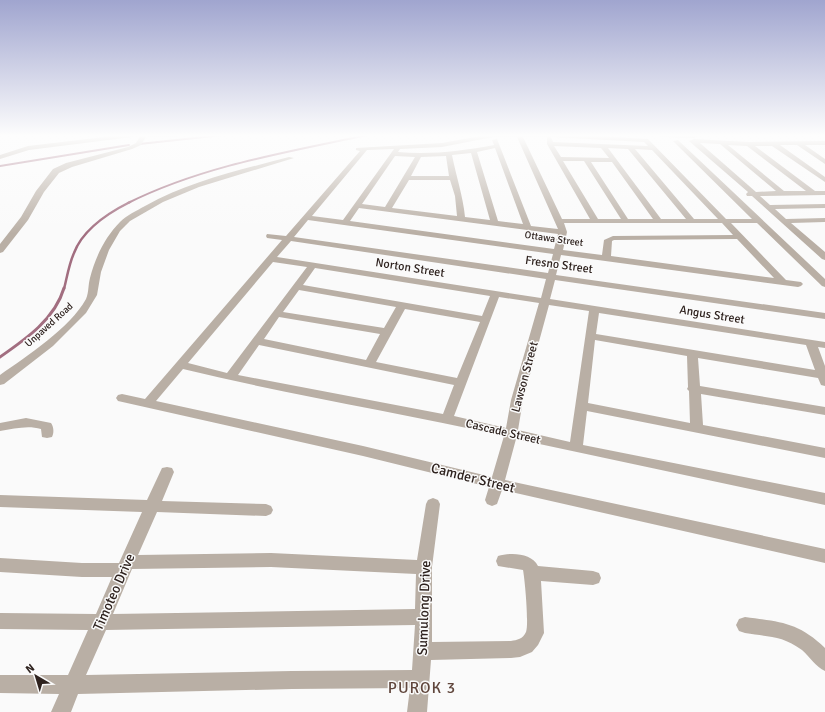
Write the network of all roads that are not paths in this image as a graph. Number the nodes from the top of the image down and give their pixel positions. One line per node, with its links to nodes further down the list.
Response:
1 (62, 168): 54 (street)
2 (257, 168): 84 (street, Unpaved Road)
3 (347, 168): 32 (street)
4 (383, 168): 28 (street)
5 (413, 168): 20 (street)
6 (451, 168): 21 (street)
7 (478, 168): 45 (street)
8 (505, 168): 46 (street)
9 (534, 168): 37 (street)
10 (564, 168): 38 (street)
11 (592, 168): 39 (street)
12 (619, 168): 40 (street)
13 (648, 168): 41 (street)
14 (674, 168): 42 (street)
15 (705, 168): 24 (street)
16 (726, 168): 25 (street)
17 (753, 168): 26 (street)
18 (780, 168): 27 (street)
19 (808, 168): 22 (street)
20 (408, 178): 21 (street); 31 (street)
21 (453, 178): 33 (street)
22 (825, 180)
23 (825, 193): 27 (street)
24 (732, 194): 25 (street); 43 (street)
25 (754, 194): 26 (street); 30 (street)
26 (783, 194): 27 (street)
27 (814, 194)
28 (358, 206): 31 (street); 44 (street)
29 (825, 206): 30 (street)
30 (768, 207): 34 (street)
31 (387, 210): 33 (street)
32 (307, 218): 44 (street, Ottawa Street); 50 (street)
33 (461, 219): 45 (street)
34 (783, 220): 35 (street); 52 (street)
35 (814, 220): 36 (street); 47 (street)
36 (825, 220)
37 (559, 221): 38 (street); 48 (street)
38 (595, 221): 39 (street)
39 (626, 221): 40 (street)
40 (660, 221): 41 (street)
41 (692, 221): 42 (street)
42 (724, 221): 43 (street); 51 (street)
43 (760, 221): 61 (street)
44 (346, 223): 55 (street, Ottawa Street)
45 (495, 224): 46 (street)
46 (528, 228): 48 (street)
47 (825, 229)
48 (562, 232): 55 (street, Lawson Street)
49 (273, 234): 50 (street, Fresno Street)
50 (291, 237): 58 (street); 60 (street, Fresno Street)
51 (740, 237): 57 (street); 62 (street)
52 (815, 248): 53 (street); 56 (street)
53 (825, 249)
54 (0, 250)
55 (557, 251): 57 (street, Ottawa Street); 60 (street, Lawson Street)
56 (825, 256)
57 (606, 258): 62 (street, Ottawa Street)
58 (272, 259): 59 (street, Norton Street); 81 (street)
59 (313, 265): 65 (street); 66 (street, Norton Street)
60 (551, 274): 67 (street, Lawson Street); 70 (street, Fresno Street); 72 (street, Fresno Street)
61 (821, 276): 64 (street)
62 (782, 281): 63 (street, Ottawa Street)
63 (798, 284)
64 (825, 284)
65 (296, 288): 68 (street); 71 (street)
66 (495, 294): 67 (street, Norton Street); 73 (street)
67 (545, 302): 69 (street, Angus Street); 95 (street, Lawson Street)
68 (402, 305): 73 (street); 74 (street)
69 (594, 310): 75 (street); 77 (street, Angus Street)
70 (825, 310)
71 (277, 314): 74 (street); 76 (street)
72 (825, 316)
73 (486, 320): 85 (street)
74 (386, 332): 80 (street)
75 (592, 336): 79 (street); 89 (street)
76 (257, 341): 80 (street); 82 (street)
77 (811, 343): 78 (street, Angus Street); 83 (street)
78 (825, 346)
79 (692, 354): 83 (street); 86 (street)
80 (369, 364): 85 (street)
81 (181, 365): 82 (street, Cascade Street); 88 (street)
82 (230, 377): 91 (street, Cascade Street)
83 (824, 378)
84 (0, 381)
85 (462, 383): 91 (street)
86 (693, 389): 90 (street); 93 (street)
87 (122, 398): 88 (street, Camder Street)
88 (148, 403): 99 (street, Camder Street)
89 (582, 406): 93 (street); 96 (street)
90 (825, 411)
91 (447, 419): 95 (street, Cascade Street)
92 (0, 427): 94 (street)
93 (697, 428): 97 (street)
94 (47, 434)
95 (511, 434): 96 (street, Cascade Street); 99 (street, Lawson Street)
96 (576, 448): 100 (street, Cascade Street)
97 (825, 453)
98 (167, 472): 104 (street, Timoteo Drive)
99 (497, 484): 101 (street, Lawson Street); 106 (street, Camder Street)
100 (825, 499)
101 (492, 500)
102 (0, 501): 104 (street)
103 (432, 504): 110 (street, Sumulong Drive)
104 (153, 506): 105 (street); 109 (street, Timoteo Drive)
105 (266, 510)
106 (825, 556)
107 (504, 561): 111 (street)
108 (0, 565): 109 (street)
109 (126, 566): 110 (street); 115 (street, Timoteo Drive)
110 (424, 567): 113 (street, Sumulong Drive)
111 (533, 573): 112 (street); 117 (street)
112 (593, 578)
113 (423, 617): 115 (street); 117 (street, Sumulong Drive)
114 (0, 621): 115 (street)
115 (101, 622): 121 (street, Timoteo Drive)
116 (745, 625): 118 (street)
117 (423, 652): 119 (street, Sumulong Drive)
118 (825, 662)
119 (420, 679): 121 (street); 123 (street, Sumulong Drive)
120 (0, 684): 121 (street)
121 (73, 686): 122 (street, Timoteo Drive)
122 (61, 712)
123 (417, 712)

